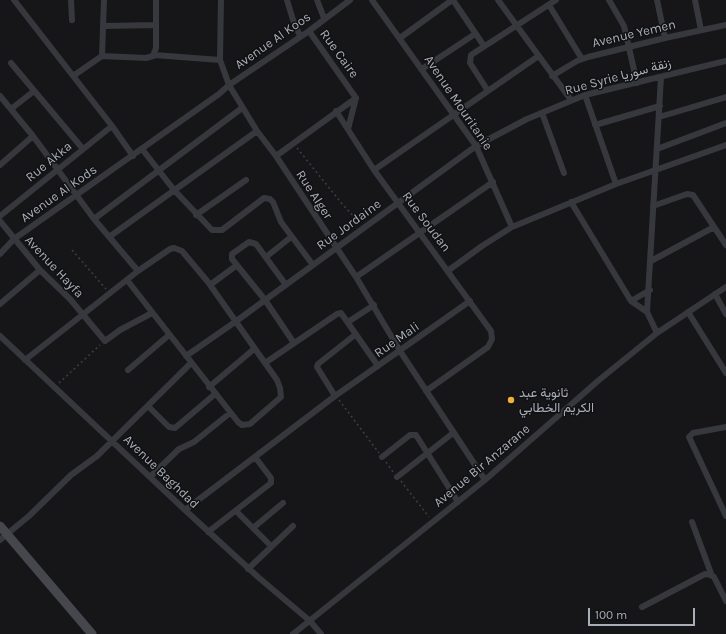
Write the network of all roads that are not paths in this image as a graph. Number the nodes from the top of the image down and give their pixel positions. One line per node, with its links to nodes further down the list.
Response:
1 (14, 0): 39 (street)
2 (71, 0): 18 (street)
3 (104, 0): 20 (street)
4 (156, 0): 19 (street)
5 (221, 0): 35 (street, Rue Alger)
6 (286, 0): 26 (street)
7 (317, 0): 17 (street)
8 (350, 0): 17 (street, Avenue Al Koos)
9 (372, 0): 27 (street, Avenue Mouritanie)
10 (452, 0): 25 (street); 27 (street)
11 (498, 0): 21 (street)
12 (556, 0): 16 (street)
13 (609, 0): 30 (street)
14 (657, 0): 28 (street)
15 (695, 0): 23 (street)
16 (549, 5): 21 (street); 34 (street)
17 (324, 18): 24 (street, Avenue Al Koos)
18 (72, 20)
19 (156, 25): 20 (street); 31 (street)
20 (104, 26): 32 (street)
21 (516, 26): 29 (street); 33 (street)
22 (726, 26): 23 (street, Avenue Yemen)
23 (702, 30): 28 (street, Avenue Yemen)
24 (309, 31): 26 (street, Avenue Al Koos); 49 (street, Rue Caire)
25 (475, 34): 29 (street); 38 (street)
26 (300, 36): 43 (street, Avenue Al Koos)
27 (400, 38): 38 (street, Avenue Mouritanie)
28 (665, 38): 30 (street, Avenue Yemen)
29 (484, 46): 45 (street)
30 (630, 46): 34 (street, Avenue Yemen); 42 (street)
31 (154, 55): 32 (street); 35 (street)
32 (102, 56): 39 (street)
33 (537, 57): 40 (street); 45 (street)
34 (582, 59): 40 (street, Avenue Yemen)
35 (220, 60): 43 (street, Rue Alger)
36 (726, 61): 41 (street, Rue Syrie زنقة سوريا)
37 (11, 63): 44 (street)
38 (422, 69): 56 (street, Avenue Mouritanie)
39 (73, 76): 60 (street)
40 (552, 76): 50 (street)
41 (661, 77): 42 (street, Rue Syrie زنقة سوريا); 51 (street)
42 (638, 83): 46 (street, Rue Syrie زنقة سوريا)
43 (229, 85): 52 (street, Rue Alger); 67 (street, Avenue Al Koos)
44 (34, 91): 53 (street); 66 (street)
45 (488, 91): 56 (street)
46 (585, 95): 50 (street, Rue Syrie زنقة سوريا); 59 (street)
47 (0, 96): 53 (street)
48 (726, 97): 57 (street)
49 (356, 98): 54 (street); 61 (street)
50 (570, 100): 55 (street, Rue Syrie زنقة سوريا)
51 (660, 106): 57 (street); 59 (street)
52 (242, 108): 62 (street, Rue Alger); 74 (street)
53 (11, 109): 63 (street)
54 (336, 110): 61 (street, Rue Soudan); 70 (street)
55 (542, 113): 65 (street, Rue Syrie زنقة سوريا); 76 (street)
56 (455, 115): 65 (street, Avenue Mouritanie); 73 (street)
57 (659, 117): 68 (street)
58 (726, 123): 68 (street)
59 (595, 125): 79 (street)
60 (112, 126): 66 (street, Rue Akka); 69 (street)
61 (348, 129): 73 (street, Rue Soudan)
62 (257, 131): 70 (street, Rue Alger); 80 (street)
63 (33, 136): 71 (street); 72 (street)
64 (726, 145): 75 (street)
65 (476, 146): 78 (street, Avenue Mouritanie); 83 (street, Rue Jordaine)
66 (83, 149): 72 (street, Rue Akka)
67 (142, 149): 69 (street, Avenue Al Kods); 74 (street)
68 (657, 149): 75 (street)
69 (132, 156): 81 (street, Avenue Al Kods)
70 (276, 156): 96 (street, Rue Alger)
71 (0, 165)
72 (58, 169): 81 (street); 86 (street, Rue Akka)
73 (374, 170): 83 (street, Rue Soudan)
74 (159, 171): 80 (street); 87 (street)
75 (655, 171): 79 (street); 84 (street)
76 (564, 173)
77 (246, 180): 85 (street)
78 (493, 182): 89 (street, Avenue Mouritanie); 91 (street)
79 (616, 184): 82 (street)
80 (174, 190): 85 (street); 92 (street)
81 (76, 195): 87 (street); 94 (street, Avenue Al Kods)
82 (572, 202): 89 (street); 114 (street)
83 (398, 203): 91 (street, Rue Soudan); 96 (street, Rue Jordaine)
84 (653, 206): 90 (street); 99 (street)
85 (196, 215): 93 (street)
86 (0, 216)
87 (94, 219): 92 (street)
88 (0, 221): 94 (street, Avenue Hayfa)
89 (512, 227): 103 (street)
90 (714, 227): 95 (street); 99 (street)
91 (420, 232): 103 (street, Rue Soudan); 105 (street)
92 (109, 237): 104 (street)
93 (291, 237): 98 (street); 101 (street)
94 (14, 239): 97 (street, Avenue Al Kods); 102 (street, Avenue Hayfa)
95 (726, 245)
96 (336, 248): 101 (street, Rue Jordaine); 105 (street, Rue Alger)
97 (0, 254)
98 (266, 257): 100 (street); 108 (street)
99 (651, 261): 110 (street)
100 (237, 265): 107 (street); 112 (street)
101 (313, 265): 108 (street, Rue Jordaine)
102 (40, 270): 115 (street); 121 (street, Avenue Hayfa)
103 (448, 270): 113 (street, Rue Soudan)
104 (138, 271): 106 (street); 107 (street)
105 (356, 277): 116 (street, Rue Alger)
106 (127, 280): 119 (street); 121 (street)
107 (210, 285): 122 (street)
108 (286, 285): 112 (street, Rue Jordaine)
109 (726, 287): 111 (street, Avenue Bir Anzarane)
110 (650, 290): 114 (street); 117 (street)
111 (715, 294): 118 (street, Avenue Bir Anzarane); 120 (street)
112 (265, 300): 122 (street, Rue Jordaine); 128 (street)
113 (470, 301): 130 (street, Rue Mali); 139 (street, Rue Soudan)
114 (631, 301): 117 (street)
115 (0, 304)
116 (374, 305): 123 (street); 130 (street, Rue Alger)
117 (647, 312): 124 (street)
118 (688, 312): 124 (street, Avenue Bir Anzarane); 137 (street)
119 (152, 313): 121 (street, Avenue Hayfa); 126 (street)
120 (726, 314)
121 (84, 315): 132 (street)
122 (235, 322): 129 (street); 131 (street, Rue Jordaine)
123 (348, 322): 125 (street); 128 (street)
124 (657, 333): 152 (street, Avenue Bir Anzarane)
125 (356, 334): 135 (street); 141 (street)
126 (169, 335): 131 (street); 136 (street)
127 (0, 336): 132 (street, Avenue Baghdad)
128 (294, 343): 134 (street)
129 (254, 349): 134 (street); 138 (street)
130 (400, 351): 135 (street, Rue Mali); 139 (street, Rue Alger)
131 (186, 356): 133 (street)
132 (25, 360): 146 (street, Avenue Baghdad)
133 (191, 363): 138 (street); 142 (street)
134 (265, 363): 143 (street)
135 (378, 366): 141 (street, Rue Mali)
136 (128, 370)
137 (726, 373)
138 (209, 387): 140 (street)
139 (426, 391): 145 (street, Rue Alger)
140 (214, 394): 142 (street); 143 (street)
141 (336, 396): 148 (street, Rue Mali)
142 (148, 406): 146 (street)
143 (230, 413): 150 (street)
144 (726, 427): 155 (street)
145 (453, 433): 147 (street); 152 (street, Rue Alger)
146 (111, 440): 150 (street, Avenue Baghdad); 164 (street)
147 (428, 453): 149 (street); 151 (street); 153 (street)
148 (255, 457): 156 (street, Rue Mali); 157 (street)
149 (382, 457)
150 (150, 477): 156 (street, Avenue Baghdad)
151 (397, 477)
152 (485, 480): 153 (street, Avenue Bir Anzarane)
153 (458, 502): 170 (street, Avenue Bir Anzarane)
154 (283, 503): 162 (street)
155 (724, 506): 158 (street)
156 (185, 510): 163 (street, Avenue Baghdad)
157 (236, 511): 162 (street); 163 (street)
158 (726, 516)
159 (692, 522): 167 (street)
160 (0, 526): 164 (main road)
161 (293, 526): 165 (street)
162 (253, 528): 165 (street)
163 (208, 532): 166 (street, Avenue Baghdad)
164 (4, 537): 171 (main road)
165 (271, 546): 166 (street)
166 (248, 569): 170 (street, Avenue Baghdad)
167 (712, 576): 168 (street); 169 (street)
168 (726, 601)
169 (642, 608)
170 (310, 621): 172 (street, Avenue Bir Anzarane); 173 (street, Avenue Baghdad)
171 (92, 634)
172 (293, 634)
173 (321, 634)

